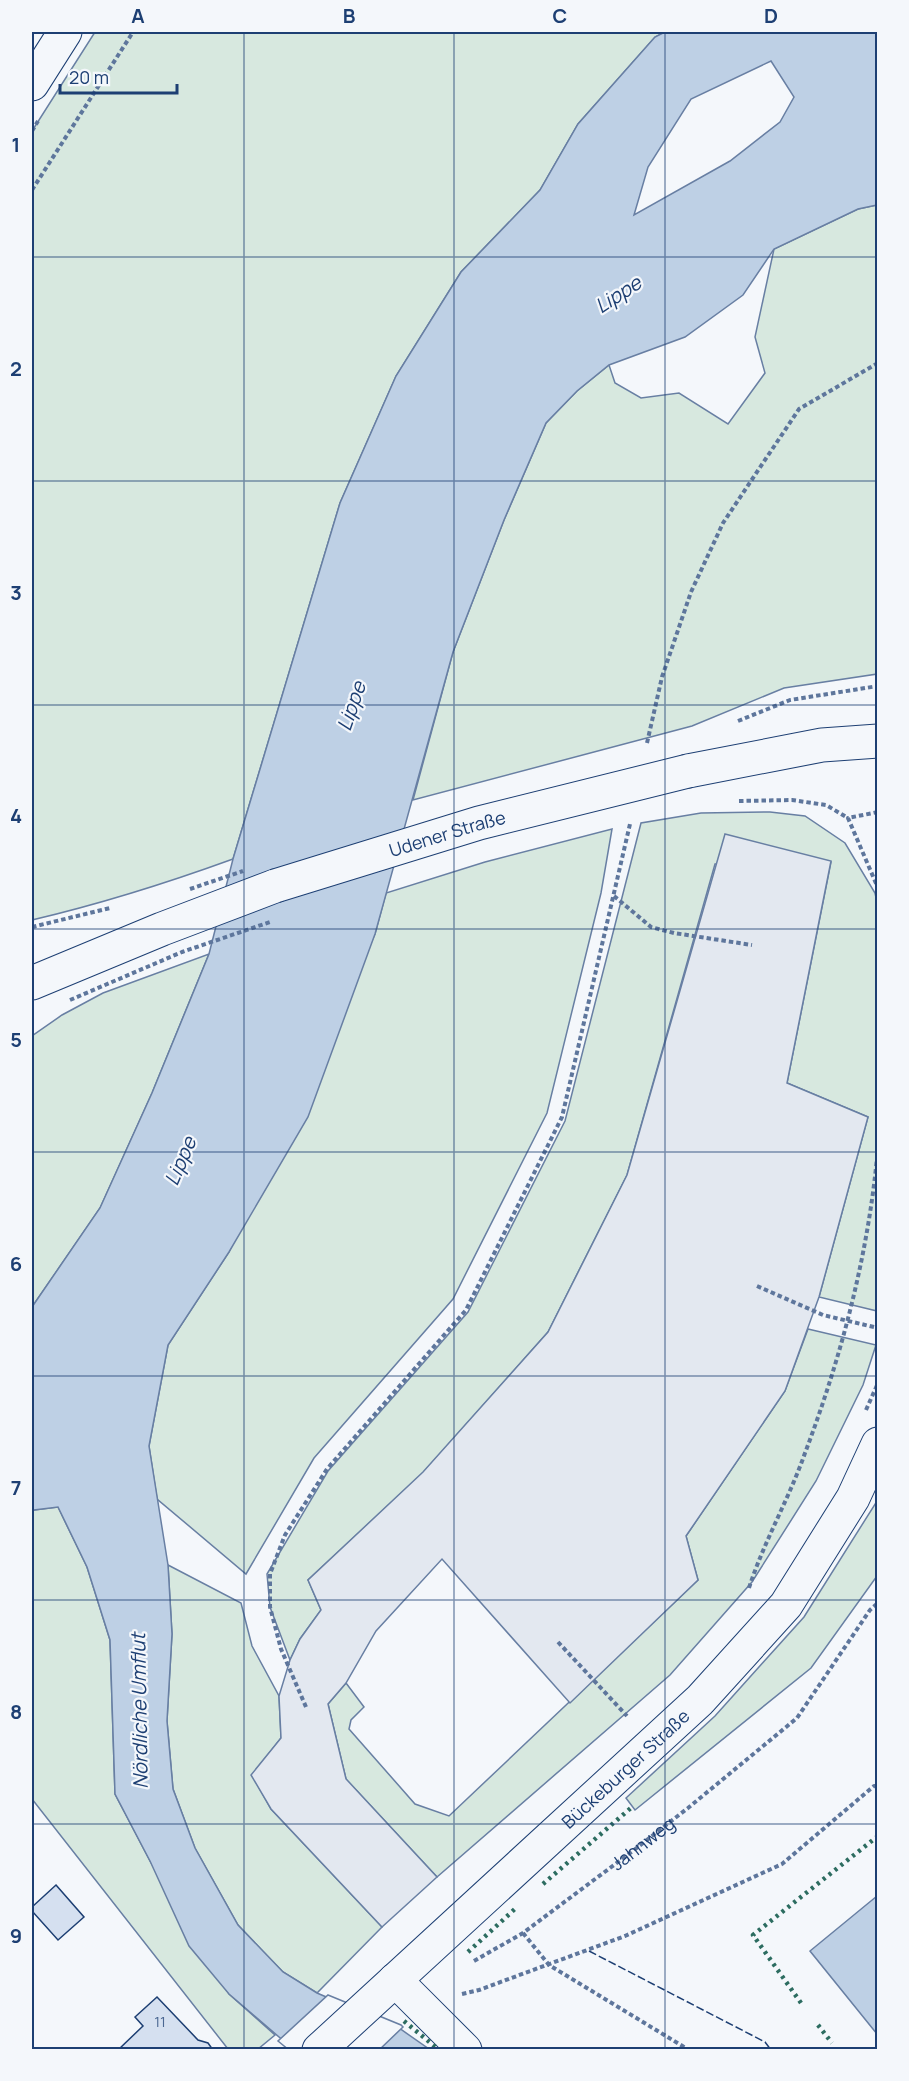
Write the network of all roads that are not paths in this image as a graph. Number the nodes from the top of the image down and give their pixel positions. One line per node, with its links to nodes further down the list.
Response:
1 (65, 32): 2 (street)
2 (32, 84)
3 (878, 741): 4 (street, Udener Straße, bridge)
4 (32, 983)
5 (878, 1444): 6 (street, Bückeburger Straße)
6 (395, 1980): 7 (street, Bückeburger Straße); 8 (street)
7 (320, 2049)
8 (465, 2049)

